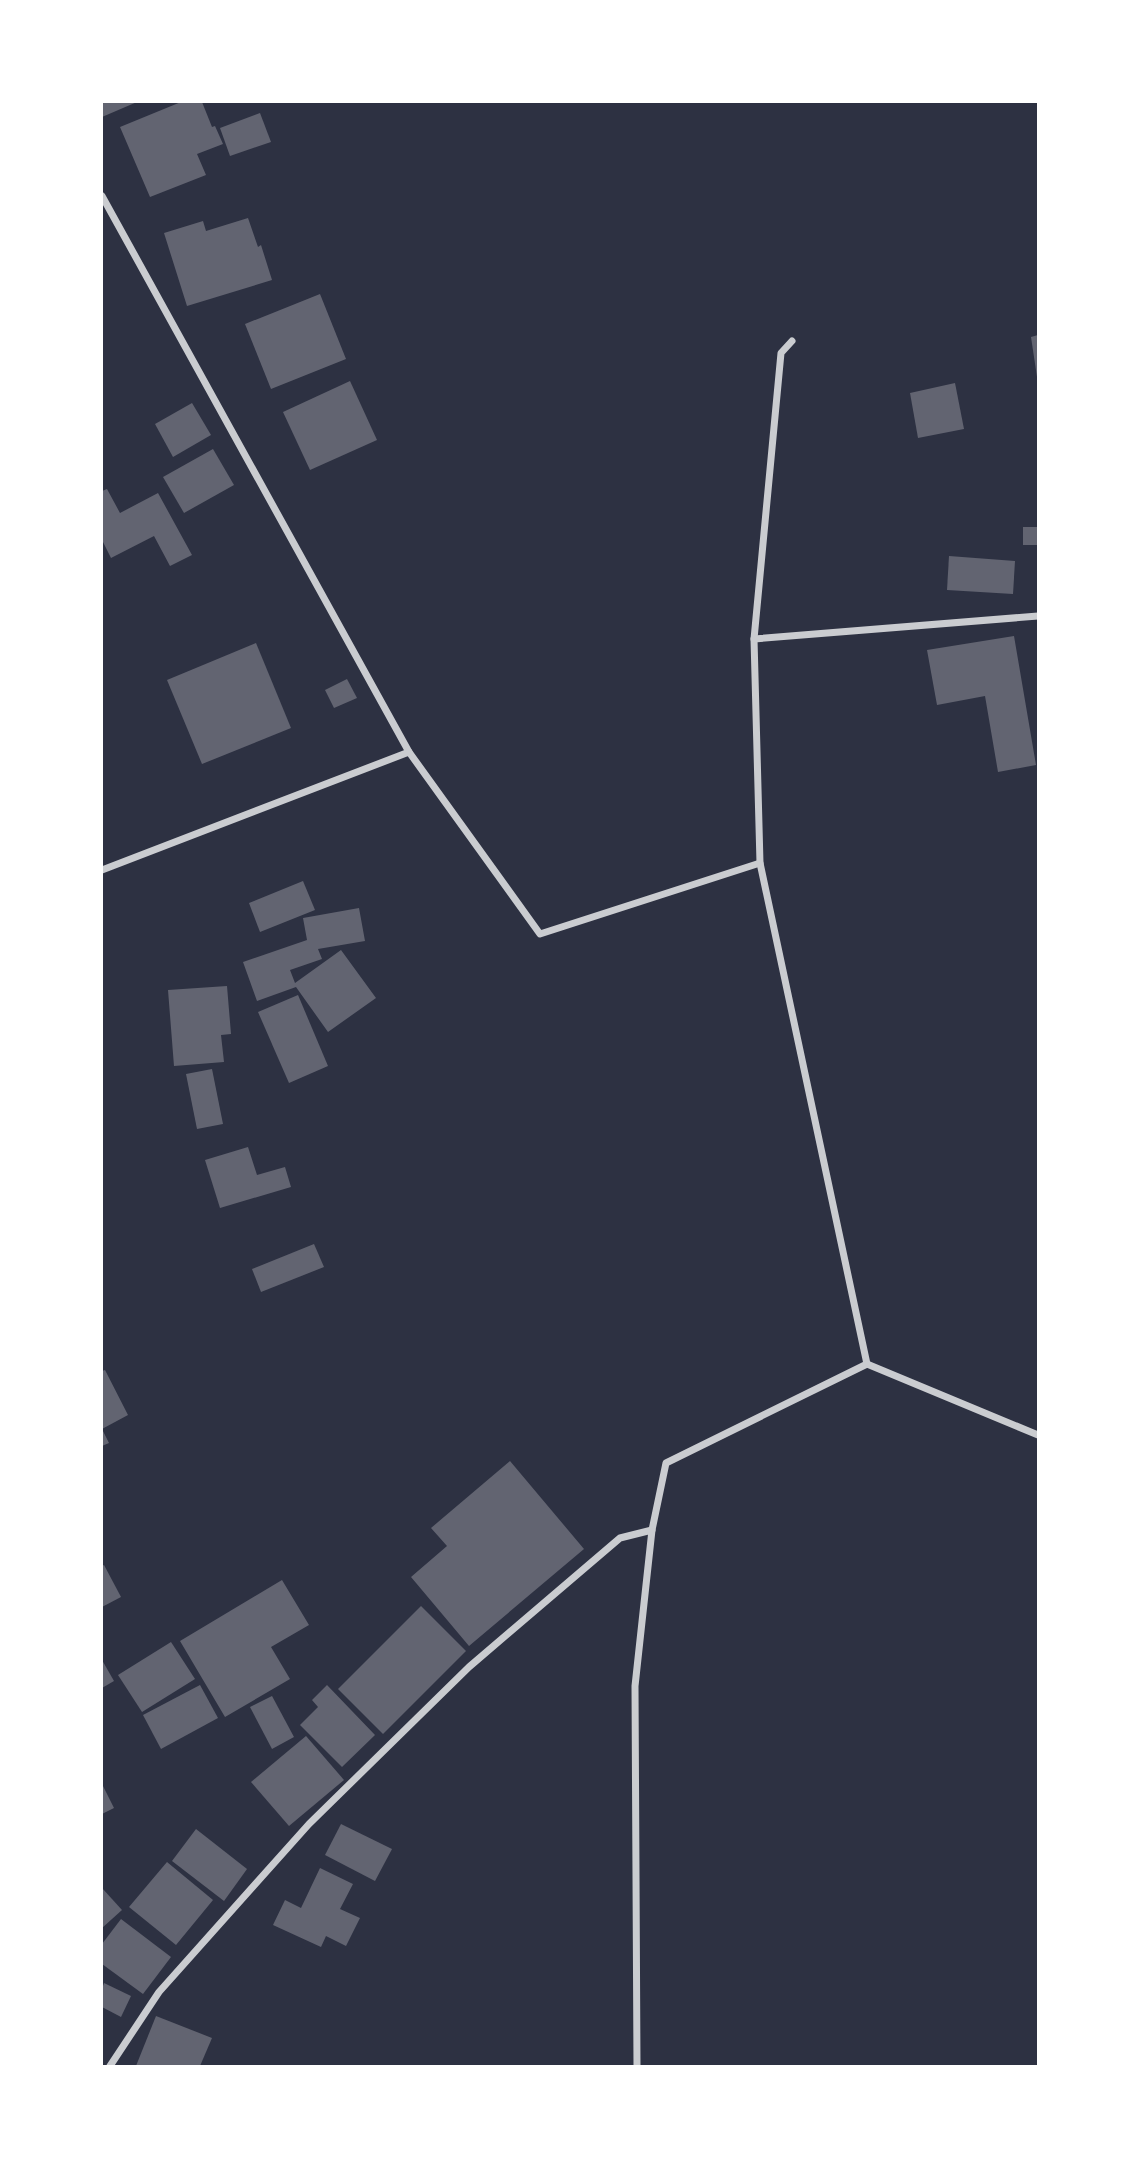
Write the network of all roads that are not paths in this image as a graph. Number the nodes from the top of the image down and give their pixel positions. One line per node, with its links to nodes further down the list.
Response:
1 (102, 196): 5 (street)
2 (792, 341): 4 (street)
3 (1038, 616): 4 (street)
4 (754, 639): 6 (street)
5 (409, 752): 6 (street); 7 (street)
6 (760, 863): 8 (street)
7 (102, 870)
8 (867, 1364): 9 (street); 10 (street)
9 (1038, 1435)
10 (652, 1530): 11 (street); 12 (street)
11 (110, 2067)
12 (637, 2067)

